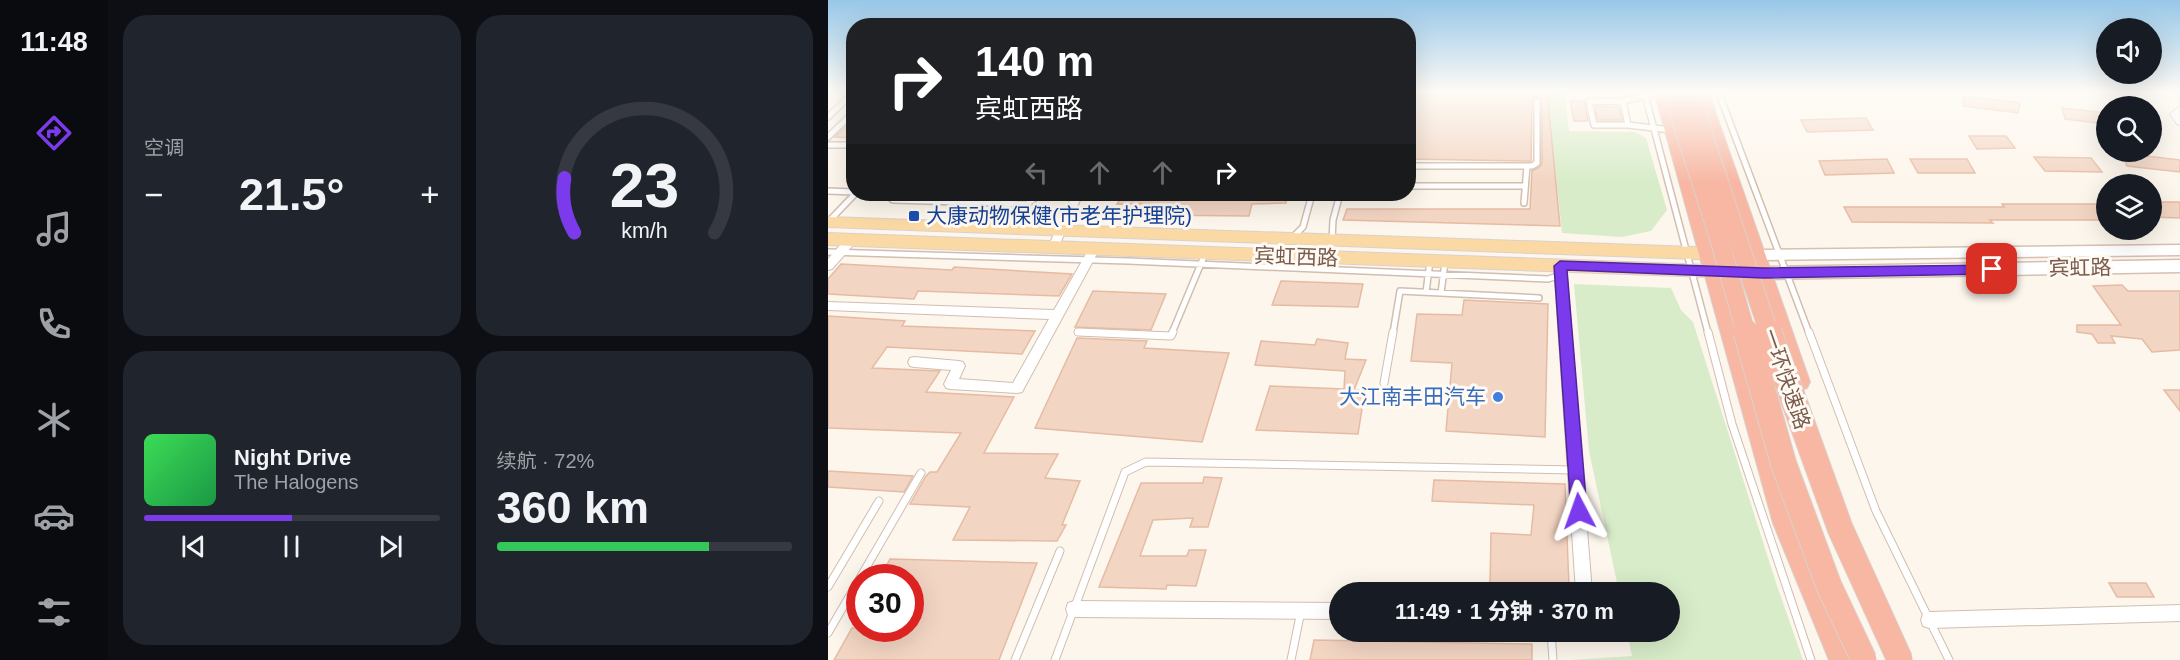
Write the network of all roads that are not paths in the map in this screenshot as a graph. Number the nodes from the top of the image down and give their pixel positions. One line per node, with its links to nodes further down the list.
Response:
1 (844, 122): 14 (lane)
2 (1537, 122): 18 (lane)
3 (1593, 122): 11 (lane)
4 (1627, 122): 11 (lane)
5 (1654, 122): 12 (lane)
6 (1670, 122): 13 (highway)
7 (1670, 122): 76 (highway, 一环快速路, bridge)
8 (1699, 122): 77 (highway, 一环快速路, bridge)
9 (1712, 122): 40 (highway)
10 (1727, 122): 40 (lane)
11 (1628, 125): 12 (lane)
12 (1653, 128): 13 (lane); 41 (lane)
13 (1675, 132): 41 (highway)
14 (828, 137)
15 (828, 145): 16 (lane)
16 (846, 145)
17 (1416, 166): 18 (lane)
18 (1527, 166): 20 (lane)
19 (1416, 186): 20 (lane)
20 (1525, 186): 29 (lane)
21 (828, 191): 22 (lane)
22 (846, 192)
23 (847, 201): 30 (lane)
24 (926, 201): 25 (lane)
25 (1031, 201)
26 (1075, 201): 31 (street)
27 (1310, 201): 32 (lane)
28 (1338, 201): 34 (lane)
29 (1524, 203)
30 (828, 222): 31 (main road, 宾虹西路)
31 (1060, 231): 32 (main road, 宾虹西路); 36 (street)
32 (1291, 239): 34 (main road, 宾虹西路)
33 (828, 240): 35 (main road, 宾虹西路)
34 (1332, 240): 41 (main road, 宾虹西路)
35 (840, 248): 36 (main road, 宾虹西路); 38 (lane); 42 (street)
36 (1052, 249): 38 (main road, 宾虹西路)
37 (2180, 250): 40 (main road)
38 (1091, 255): 39 (main road, 宾虹西路); 51 (street)
39 (1203, 259): 44 (main road, 宾虹西路); 52 (lane)
40 (1767, 261): 41 (main road, 宾虹西路); 46 (main road, 宾虹路); 46 (lane); 78 (highway)
41 (1700, 262): 45 (main road, 宾虹西路); 74 (lane); 75 (highway)
42 (828, 266)
43 (2180, 266): 46 (main road, 宾虹路)
44 (1437, 267): 45 (main road, 宾虹西路); 47 (lane); 48 (lane)
45 (1560, 270): 55 (street)
46 (1788, 273): 67 (lane)
47 (1426, 292): 48 (lane); 54 (lane)
48 (1441, 293): 49 (lane)
49 (1539, 298)
50 (828, 306): 51 (street)
51 (1058, 315): 53 (street)
52 (1078, 332)
53 (914, 362)
54 (1384, 383)
55 (1576, 470): 60 (street); 63 (lane)
56 (921, 473): 59 (lane)
57 (879, 501): 61 (lane)
58 (1060, 551): 70 (lane)
59 (868, 564)
60 (1583, 582)
61 (828, 586)
62 (846, 602): 68 (lane)
63 (1074, 609): 64 (street); 71 (lane)
64 (1301, 611): 65 (street); 72 (lane)
65 (1329, 611)
66 (2180, 613): 67 (street)
67 (1929, 620): 79 (lane)
68 (828, 633)
69 (1552, 642): 73 (lane)
70 (1015, 660)
71 (1055, 660)
72 (1291, 660)
73 (1553, 660)
74 (1811, 660)
75 (1843, 660)
76 (1864, 660)
77 (1900, 660)
78 (1912, 660)
79 (1949, 660)

